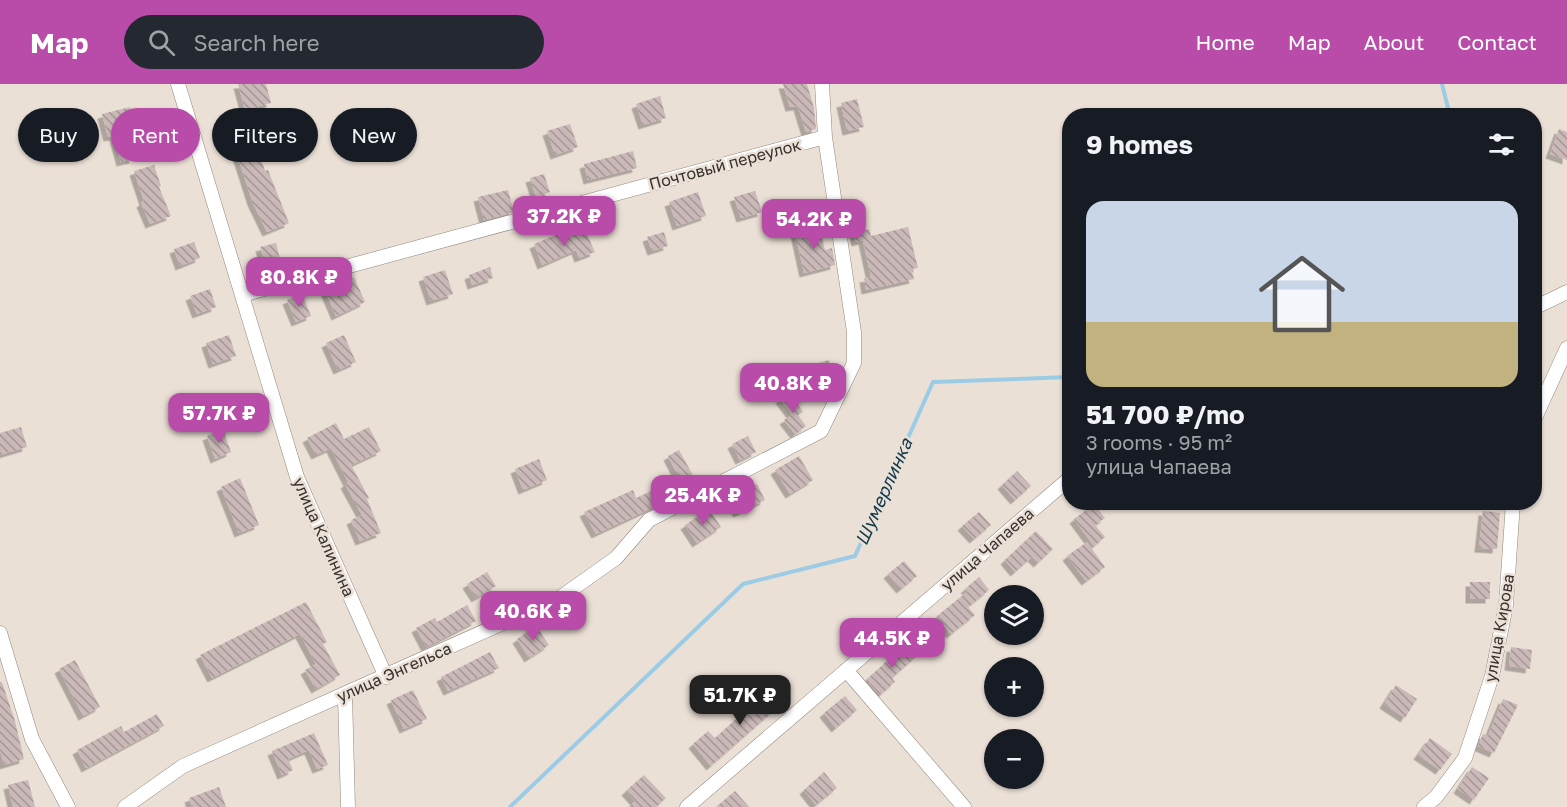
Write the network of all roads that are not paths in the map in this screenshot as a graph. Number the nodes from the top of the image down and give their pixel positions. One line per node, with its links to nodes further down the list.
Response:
1 (178, 84): 5 (street, улица Калинина)
2 (825, 87): 3 (street, улица Энгельса)
3 (825, 137): 5 (street, Почтовый переулок); 13 (street, улица Энгельса)
4 (1567, 292): 6 (street)
5 (242, 295): 13 (street, улица Калинина)
6 (1542, 304)
7 (1567, 348): 8 (street)
8 (1542, 403)
9 (1062, 485): 12 (street, улица Чапаева)
10 (1512, 510): 20 (street, улица Кирова)
11 (0, 633): 15 (street)
12 (846, 670): 18 (street, улица Чапаева); 19 (street)
13 (386, 677): 14 (street, улица Энгельса)
14 (345, 695): 16 (street, улица Энгельса); 17 (street)
15 (68, 807)
16 (125, 807)
17 (348, 807)
18 (687, 807)
19 (964, 807)
20 (1424, 807)

